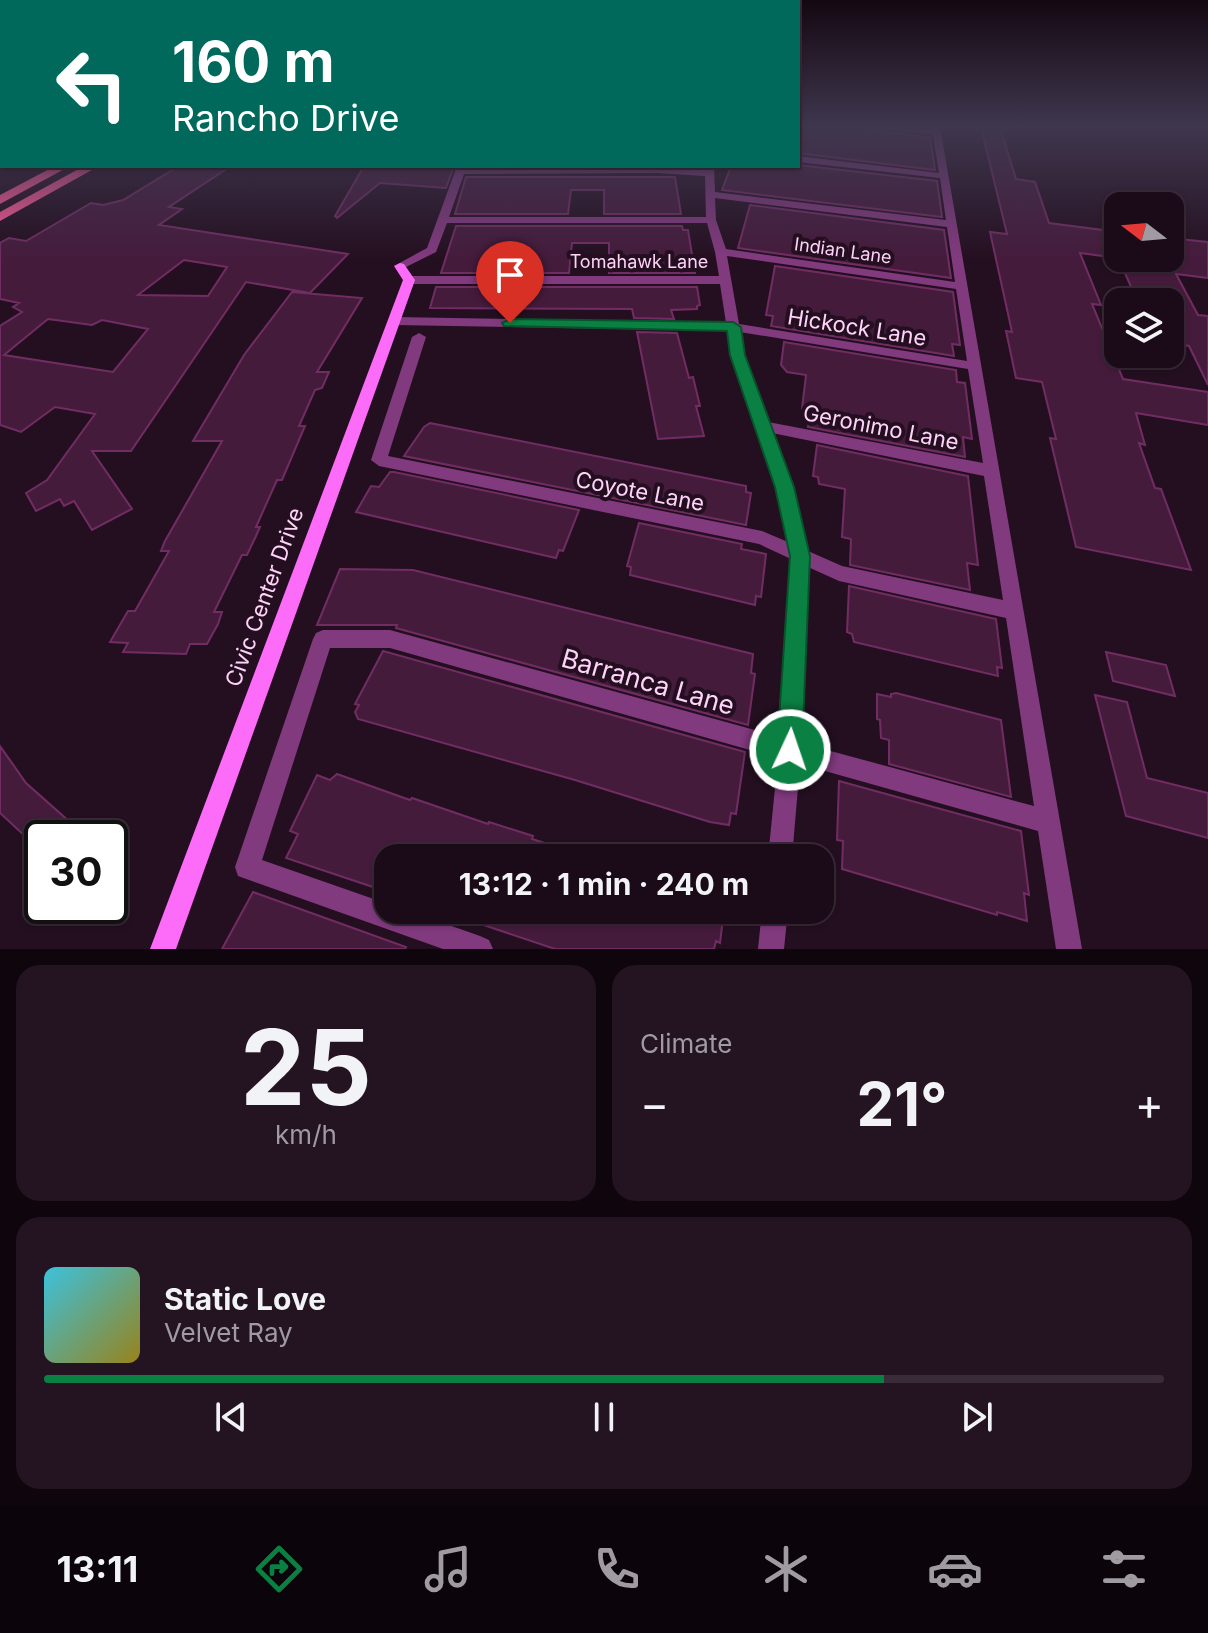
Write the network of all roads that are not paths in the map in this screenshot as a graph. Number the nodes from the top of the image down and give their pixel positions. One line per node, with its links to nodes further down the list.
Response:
1 (54, 171): 9 (main road)
2 (83, 171): 10 (main road)
3 (460, 171): 11 (street)
4 (708, 171): 8 (street)
5 (903, 171): 7 (street)
6 (942, 171): 7 (street)
7 (943, 176): 13 (street)
8 (709, 194): 12 (street); 13 (street)
9 (0, 200)
10 (0, 217)
11 (445, 220): 12 (street); 15 (street)
12 (711, 220): 14 (street)
13 (951, 224): 17 (street)
14 (721, 252): 16 (street); 17 (street, Indian Lane)
15 (405, 273): 16 (street, Tomahawk Lane); 18 (street, Civic Center Drive)
16 (724, 280): 19 (street)
17 (961, 286): 21 (street)
18 (394, 321): 19 (street, Hickock Lane); 30 (street, Civic Center Drive)
19 (733, 327): 21 (street, Hickock Lane); 22 (street)
20 (419, 337): 24 (street, Coyote Lane)
21 (974, 366): 23 (street)
22 (763, 426): 23 (street, Geronimo Lane); 24 (street)
23 (991, 471): 25 (street)
24 (800, 556): 25 (street, Coyote Lane); 26 (street)
25 (1014, 611): 27 (street)
26 (790, 750): 27 (street, Barranca Lane); 28 (street); 31 (street, Barranca Lane)
27 (1048, 822): 33 (street)
28 (781, 844)
29 (774, 924): 32 (street)
30 (163, 949)
31 (480, 949)
32 (771, 949)
33 (1069, 949)

